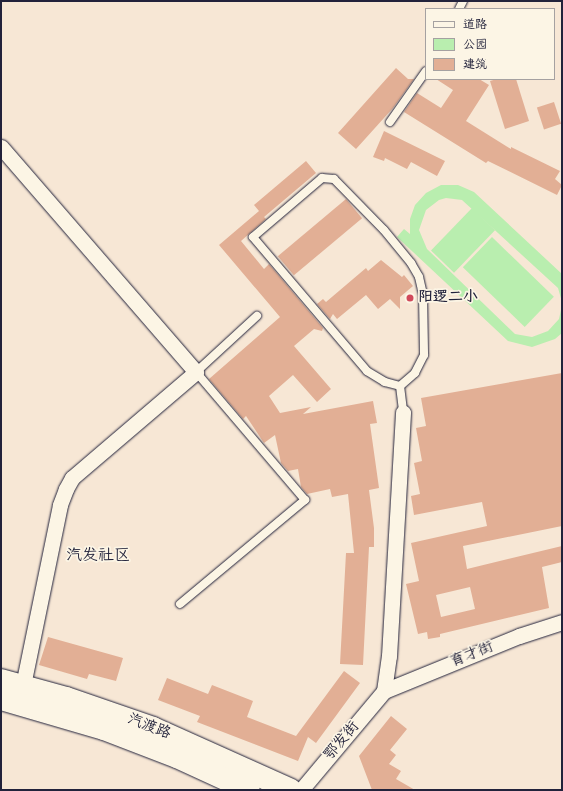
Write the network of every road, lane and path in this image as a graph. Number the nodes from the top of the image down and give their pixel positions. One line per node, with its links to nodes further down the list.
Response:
1 (425, 72): 2 (lane)
2 (390, 122)
3 (1, 147): 5 (street)
4 (257, 316): 5 (lane)
5 (196, 372): 8 (lane); 11 (street)
6 (400, 386): 6 (lane); 7 (lane)
7 (403, 412): 12 (street)
8 (180, 604)
9 (562, 622): 12 (street, 育才街)
10 (1, 680): 11 (street, 汽渡路)
11 (23, 686): 15 (street, 汽渡路)
12 (384, 691): 16 (street, 鄂发街)
13 (1, 699): 14 (street, 汽渡路)
14 (249, 790)
15 (291, 790)
16 (301, 790)

